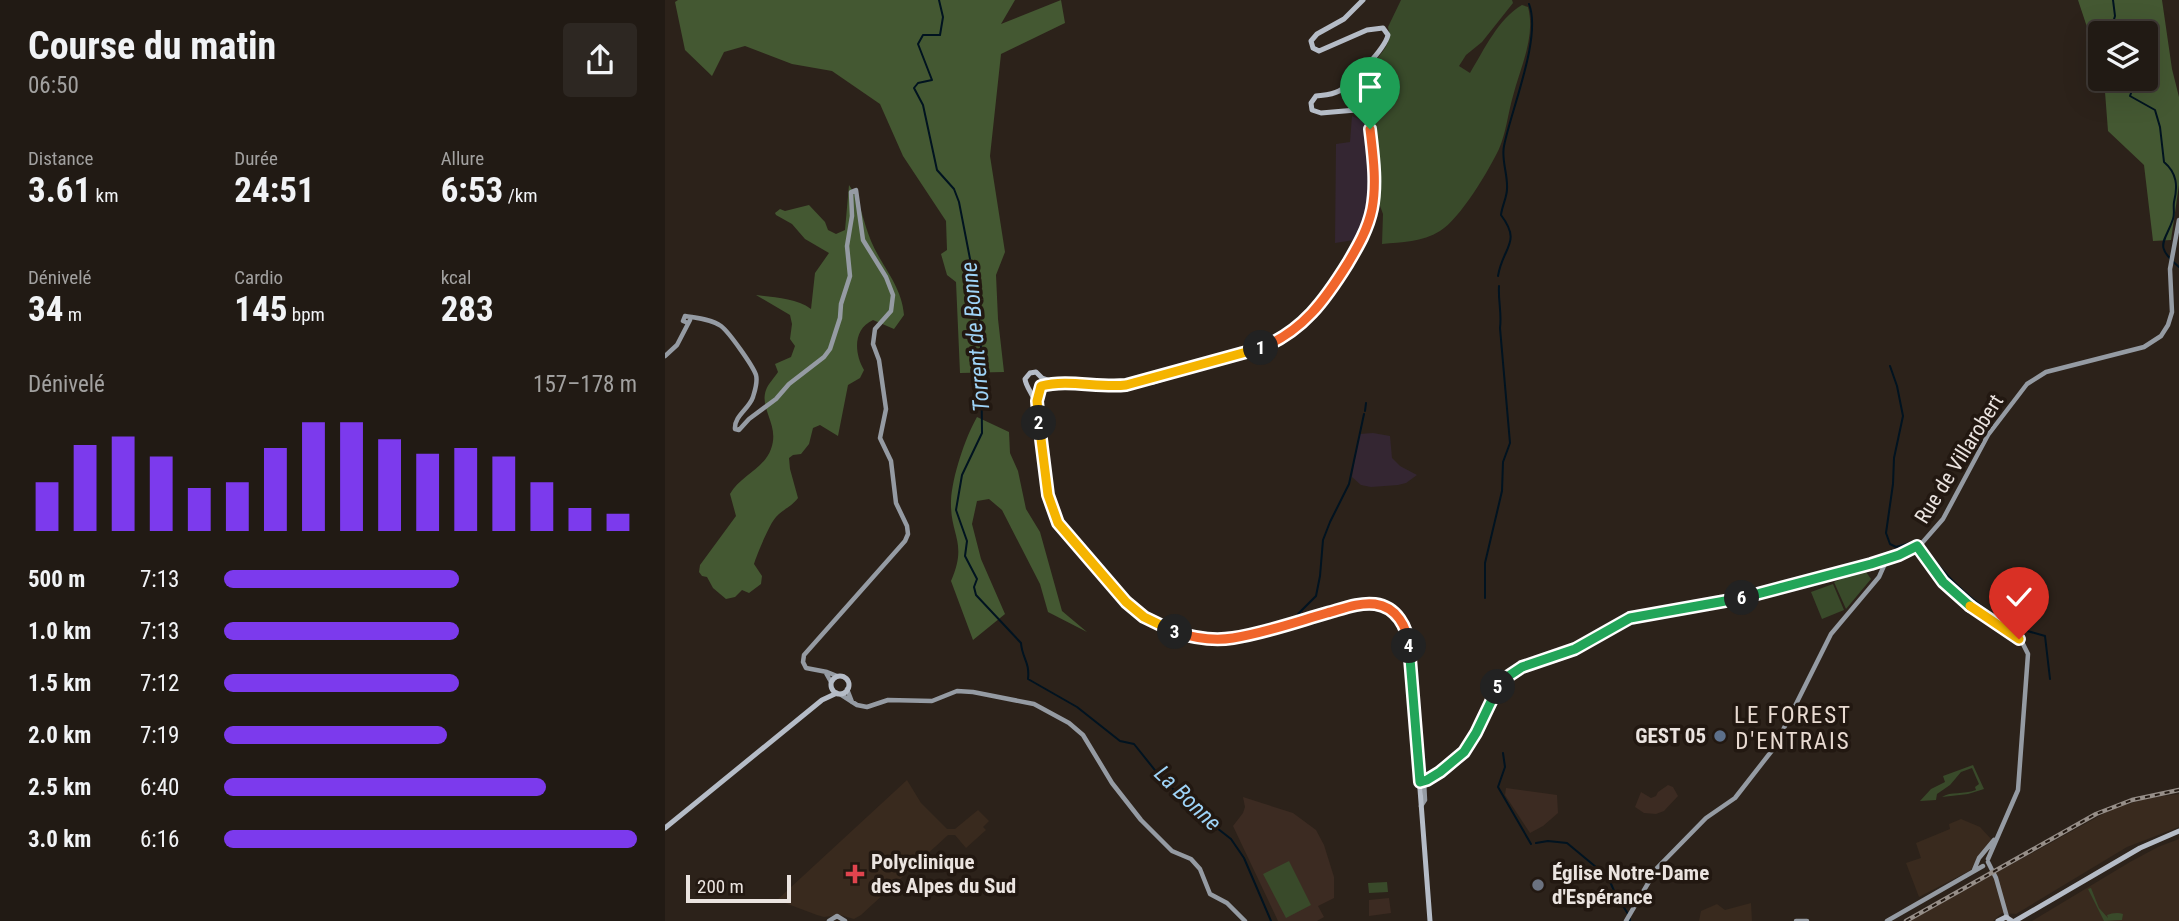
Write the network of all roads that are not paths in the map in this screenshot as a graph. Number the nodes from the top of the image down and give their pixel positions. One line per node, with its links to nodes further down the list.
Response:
1 (1363, 0): 5 (main road)
2 (2179, 220): 9 (street, Rue de Villarobert)
3 (665, 356): 11 (street)
4 (1042, 378): 5 (main road); 6 (main road); 7 (main road)
5 (1060, 384): 6 (main road)
6 (1040, 387): 7 (main road); 8 (main road)
7 (1031, 389): 8 (main road)
8 (1037, 408): 18 (main road)
9 (1917, 546): 10 (street, Rue de Villarobert); 21 (street)
10 (1885, 559): 18 (street, Rue de Villarobert); 27 (street)
11 (822, 671): 12 (street); 13 (street)
12 (837, 677): 13 (main road); 14 (main road)
13 (831, 684): 15 (main road); 16 (main road)
14 (847, 689): 15 (main road); 17 (street)
15 (839, 693): 16 (main road); 17 (street)
16 (822, 700): 19 (main road)
17 (852, 703): 25 (street)
18 (1422, 782): 26 (main road)
19 (665, 828)
20 (2179, 832): 22 (main road)
21 (1984, 861): 22 (street); 30 (street)
22 (2009, 919)
23 (829, 921): 24 (street)
24 (845, 921)
25 (1245, 921)
26 (1430, 921)
27 (1626, 921)
28 (1796, 921): 29 (street)
29 (1807, 921)
30 (1887, 921)

